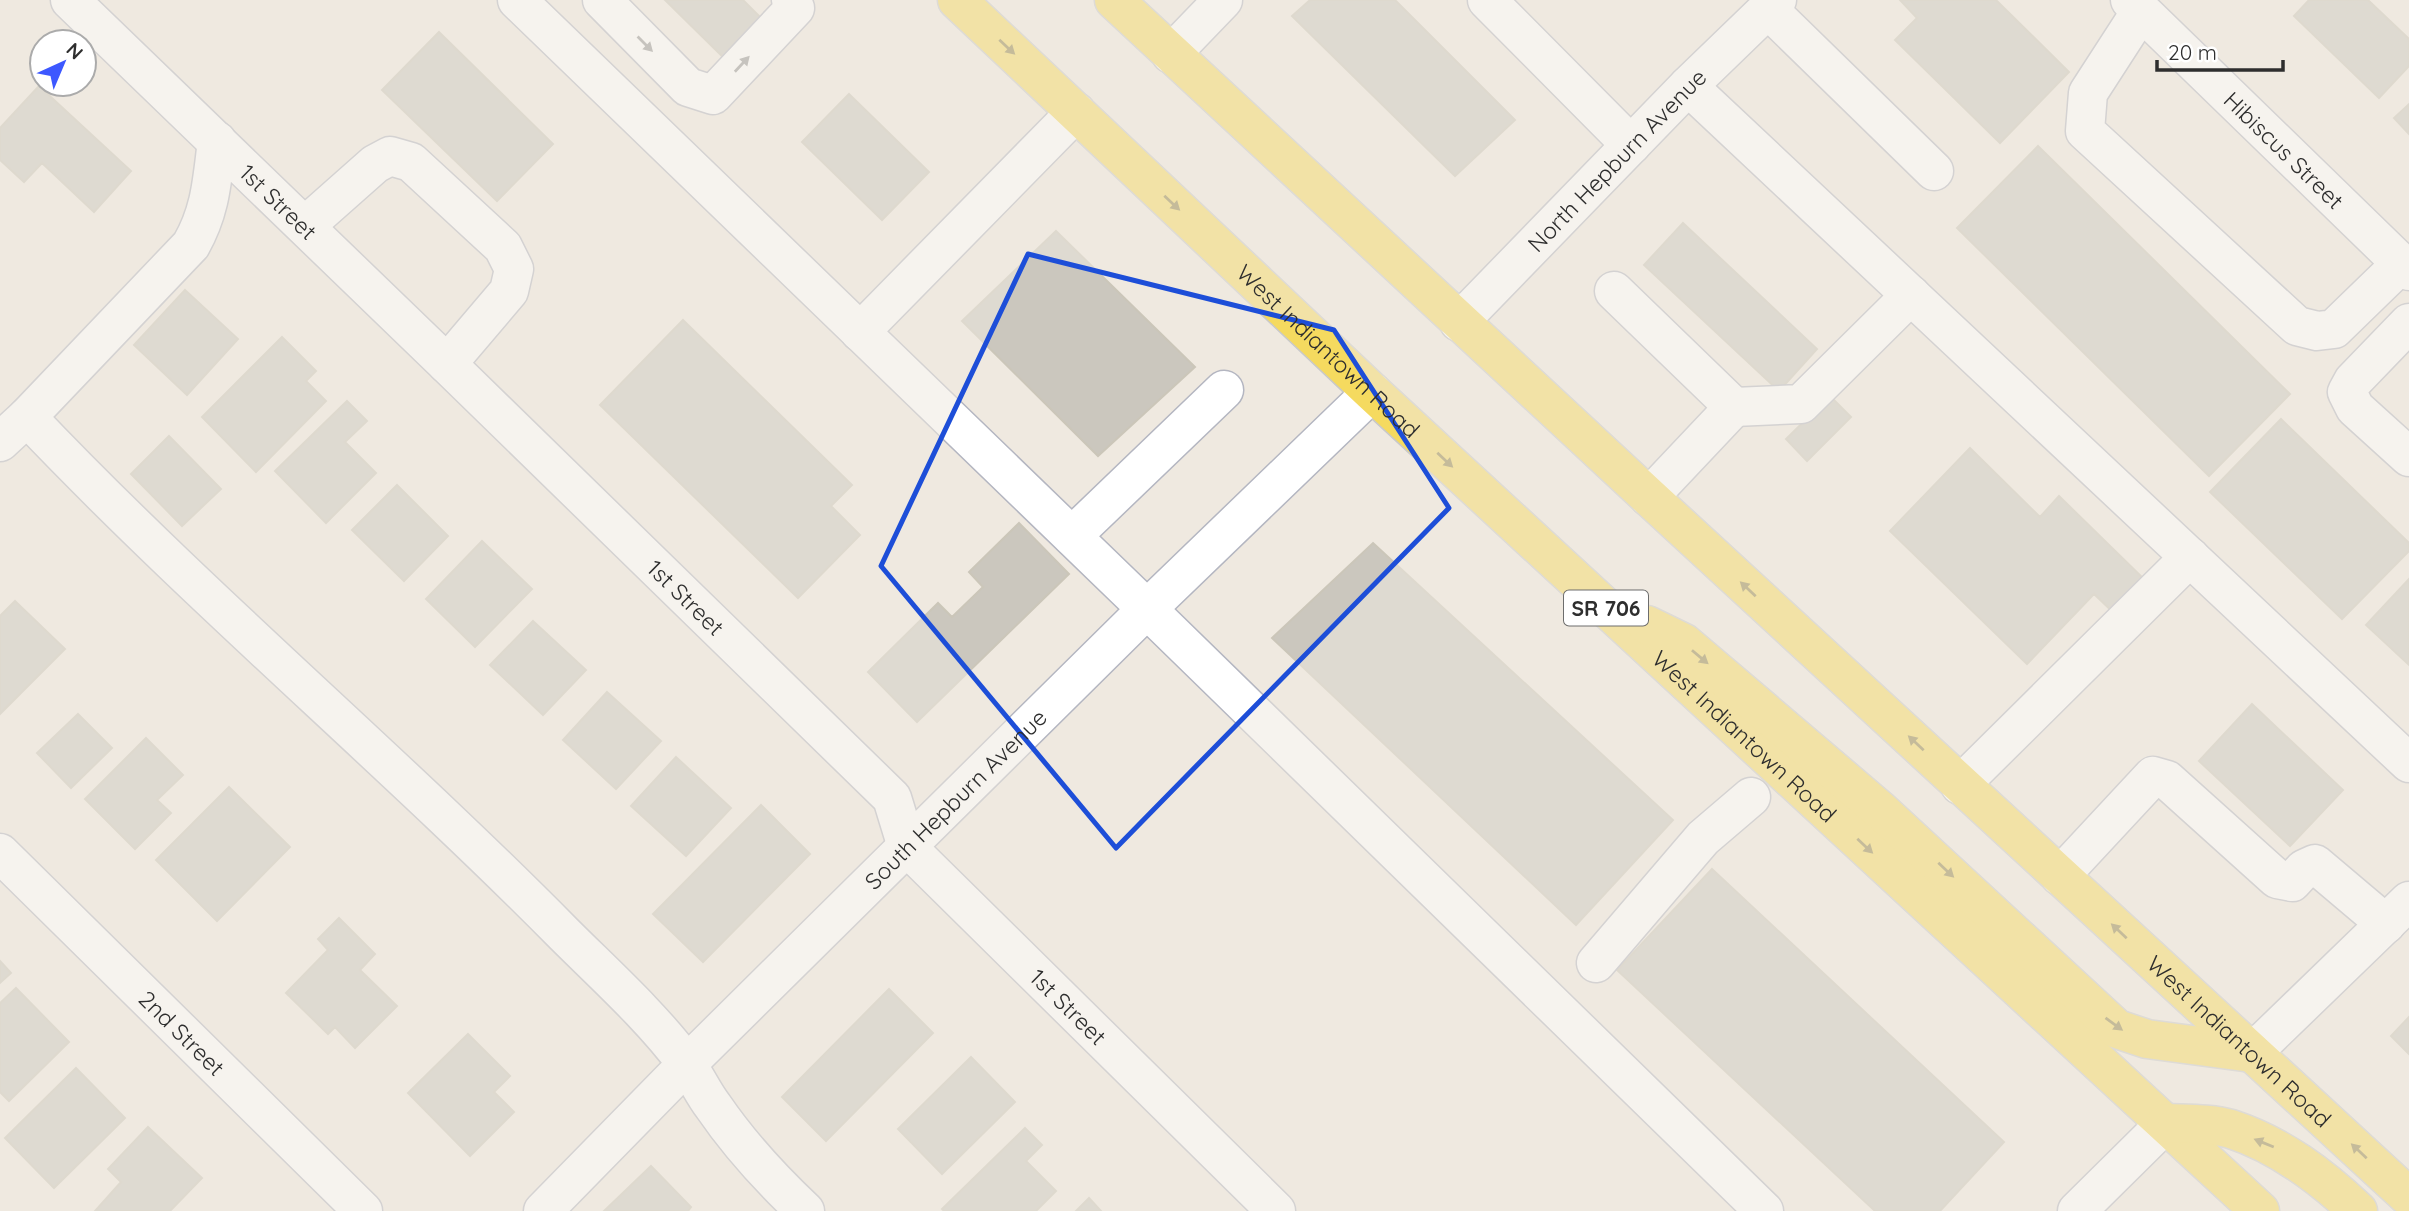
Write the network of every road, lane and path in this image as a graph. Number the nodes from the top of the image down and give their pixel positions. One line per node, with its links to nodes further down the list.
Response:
1 (70, 0): 14 (street, 1st Street)
2 (517, 0): 23 (street)
3 (602, 0): 4 (street, one-way to 4)
4 (791, 0)
5 (957, 0): 13 (main road, West Indiantown Road / SR 706, one-way to 13)
6 (1114, 0): 11 (main road, West Indiantown Road)
7 (1223, 0): 11 (street)
8 (1487, 0): 15 (street)
9 (1772, 4): 12 (street, North Hepburn Avenue); 16 (street)
10 (2136, 5): 18 (street, Hibiscus Street); 18 (street)
11 (1171, 54): 21 (main road, West Indiantown Road)
12 (1688, 86): 15 (street, North Hepburn Avenue); 20 (street)
13 (1076, 112): 23 (street); 26 (main road, West Indiantown Road / SR 706, one-way to 26)
14 (217, 141): 17 (street, 1st Street); 28 (street)
15 (1631, 145): 21 (street, North Hepburn Avenue)
16 (1934, 171)
17 (305, 226): 24 (street, 1st Street); 24 (street)
18 (2405, 268)
19 (1614, 290): 27 (street)
20 (1911, 295): 27 (street); 32 (street)
21 (1459, 322): 30 (main road, West Indiantown Road)
22 (2409, 323): 29 (street)
23 (860, 332): 31 (street)
24 (447, 364): 38 (street, 1st Street)
25 (1224, 390): 31 (street)
26 (1373, 393): 33 (main road, West Indiantown Road / SR 706, one-way to 33); 34 (street, South Hepburn Avenue)
27 (1734, 407): 30 (street)
28 (13, 429): 44 (street)
29 (2409, 457)
30 (1649, 497): 36 (main road, West Indiantown Road, one-way to 30)
31 (1072, 536): 34 (street)
32 (2190, 557): 35 (street); 36 (street)
33 (1598, 600): 43 (main road, one-way to 43); 45 (main road, West Indiantown Road / SR 706, one-way to 45)
34 (1147, 609): 38 (street, South Hepburn Avenue); 51 (street)
35 (2408, 759)
36 (1960, 785): 40 (main road, West Indiantown Road)
37 (1751, 797): 42 (street)
38 (907, 848): 44 (street, South Hepburn Avenue); 50 (street, 1st Street)
39 (0, 853): 47 (street, 2nd Street)
40 (2060, 876): 41 (street); 43 (main road, West Indiantown Road, one-way to 40)
41 (2398, 912): 43 (street)
42 (1596, 963)
43 (2252, 1053): 46 (main road, West Indiantown Road, one-way to 43)
44 (687, 1064): 48 (street, South Hepburn Avenue); 49 (street)
45 (2166, 1123): 52 (street); 53 (main road, West Indiantown Road / SR 706); 54 (main road, one-way to 45)
46 (2409, 1197)
47 (363, 1211)
48 (543, 1211)
49 (805, 1211)
50 (1276, 1211)
51 (1764, 1211)
52 (2077, 1211)
53 (2260, 1211)
54 (2358, 1211)

